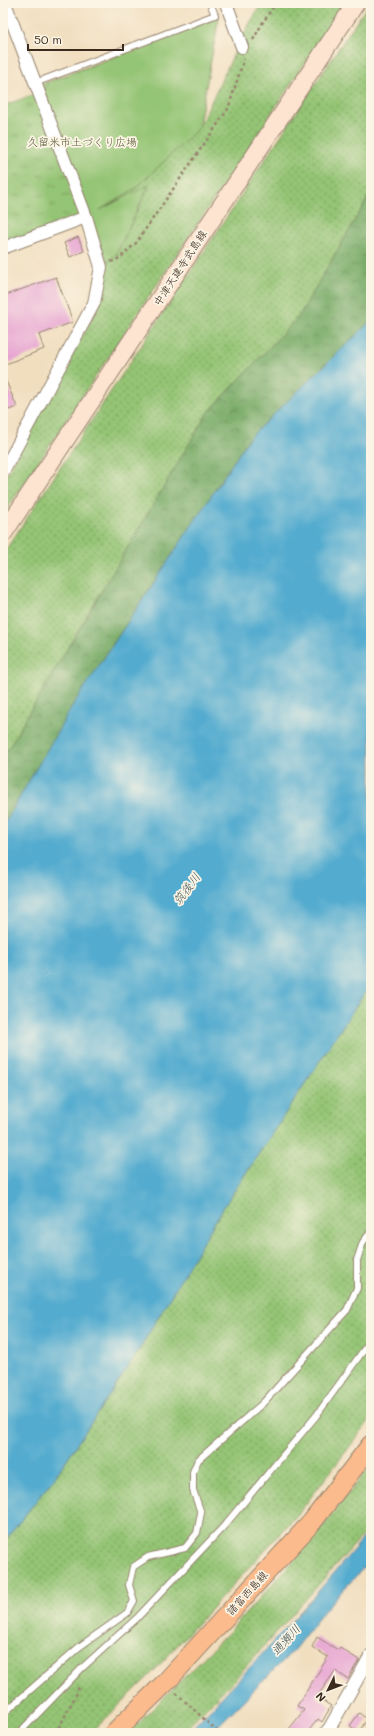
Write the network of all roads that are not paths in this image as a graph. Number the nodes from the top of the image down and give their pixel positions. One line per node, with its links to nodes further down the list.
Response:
1 (5, 3): 6 (street)
2 (210, 3): 6 (lane)
3 (226, 3): 5 (street)
4 (356, 3): 11 (main road, 中津天建寺武島線)
5 (247, 44)
6 (35, 83): 7 (street)
7 (86, 217): 8 (street); 9 (street)
8 (3, 248)
9 (7, 453): 10 (street)
10 (3, 472)
11 (3, 534)
12 (371, 1232): 16 (lane)
13 (371, 1340): 17 (lane)
14 (371, 1446): 18 (main road, 諸富西島線)
15 (371, 1655): 19 (street)
16 (3, 1714)
17 (19, 1733)
18 (114, 1733)
19 (325, 1733)

